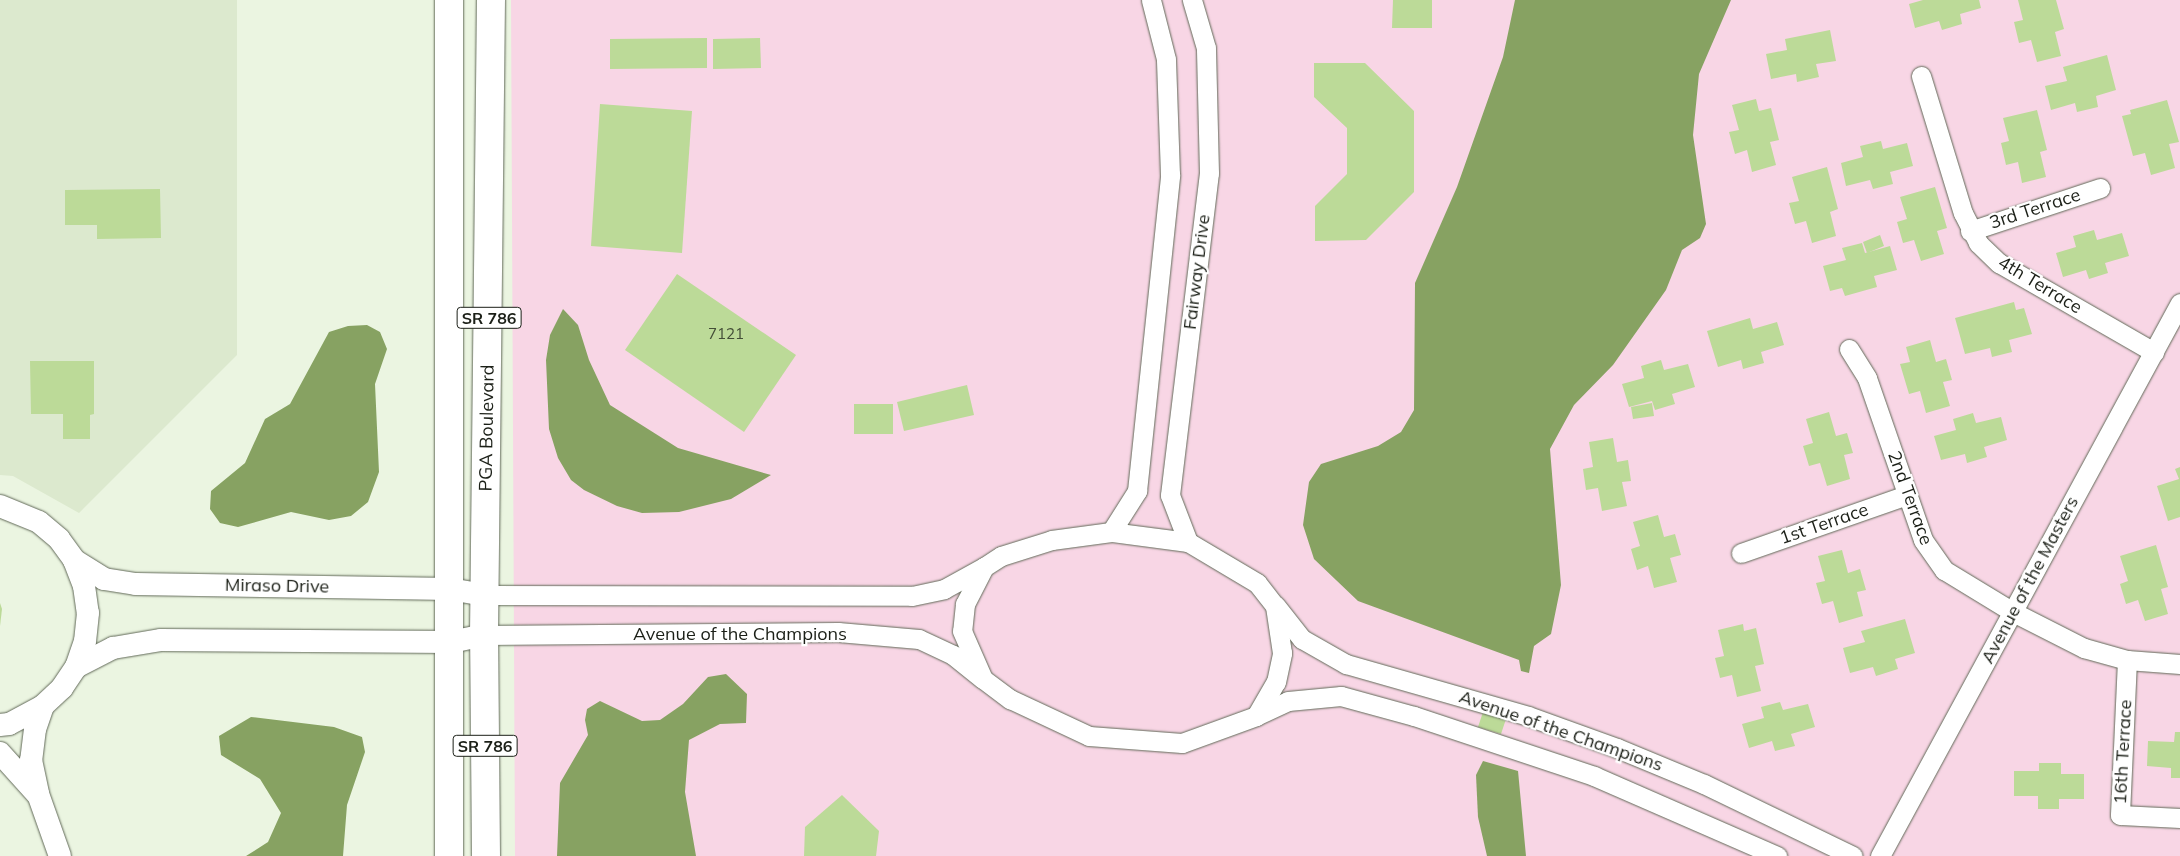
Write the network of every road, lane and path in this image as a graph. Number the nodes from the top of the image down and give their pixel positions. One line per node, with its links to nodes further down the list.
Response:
1 (449, 0): 18 (main road, PGA Boulevard / SR 786)
2 (491, 0): 19 (main road, PGA Boulevard / SR 786)
3 (1151, 0): 13 (street, Fairway Drive)
4 (1192, 0): 14 (street, Fairway Drive)
5 (1921, 76): 7 (street, 4th Terrace)
6 (2100, 188): 7 (street, 3rd Terrace)
7 (1970, 231): 10 (street, 4th Terrace)
8 (2180, 303): 10 (street, Avenue of the Masters)
9 (1849, 350): 11 (street, 2nd Terrace)
10 (2154, 352): 21 (street, Avenue of the Masters)
11 (1907, 495): 15 (street, 1st Terrace); 21 (street, 2nd Terrace)
12 (0, 506): 16 (street)
13 (1111, 532): 14 (street, Avenue of the Champions); 17 (street, Avenue of the Champions)
14 (1188, 542): 20 (street, Avenue of the Champions)
15 (1741, 553)
16 (74, 560): 18 (street, Miraso Drive); 26 (street)
17 (984, 567): 19 (street, Avenue of the Champions); 27 (street)
18 (450, 588): 19 (street, Miraso Drive); 23 (main road, PGA Boulevard / SR 786)
19 (485, 595): 22 (main road, PGA Boulevard / SR 786)
20 (1275, 606): 29 (street); 38 (street, Avenue of the Champions)
21 (2013, 612): 24 (street, 2nd Terrace); 39 (street, Avenue of the Masters)
22 (484, 635): 23 (street); 27 (street, Avenue of the Champions); 36 (main road, PGA Boulevard / SR 786)
23 (450, 642): 26 (street); 35 (main road, PGA Boulevard / SR 786)
24 (2127, 660): 25 (street, 2nd Terrace); 33 (street, 16th Terrace)
25 (2180, 664)
26 (76, 667): 28 (street)
27 (983, 679): 29 (street, Avenue of the Champions)
28 (43, 706): 30 (street); 32 (street)
29 (1256, 716): 37 (street, Avenue of the Champions)
30 (0, 725)
31 (0, 753): 32 (street)
32 (38, 794): 34 (street)
33 (2180, 818)
34 (60, 856)
35 (450, 856)
36 (486, 856)
37 (1777, 856)
38 (1853, 856)
39 (1880, 856)

